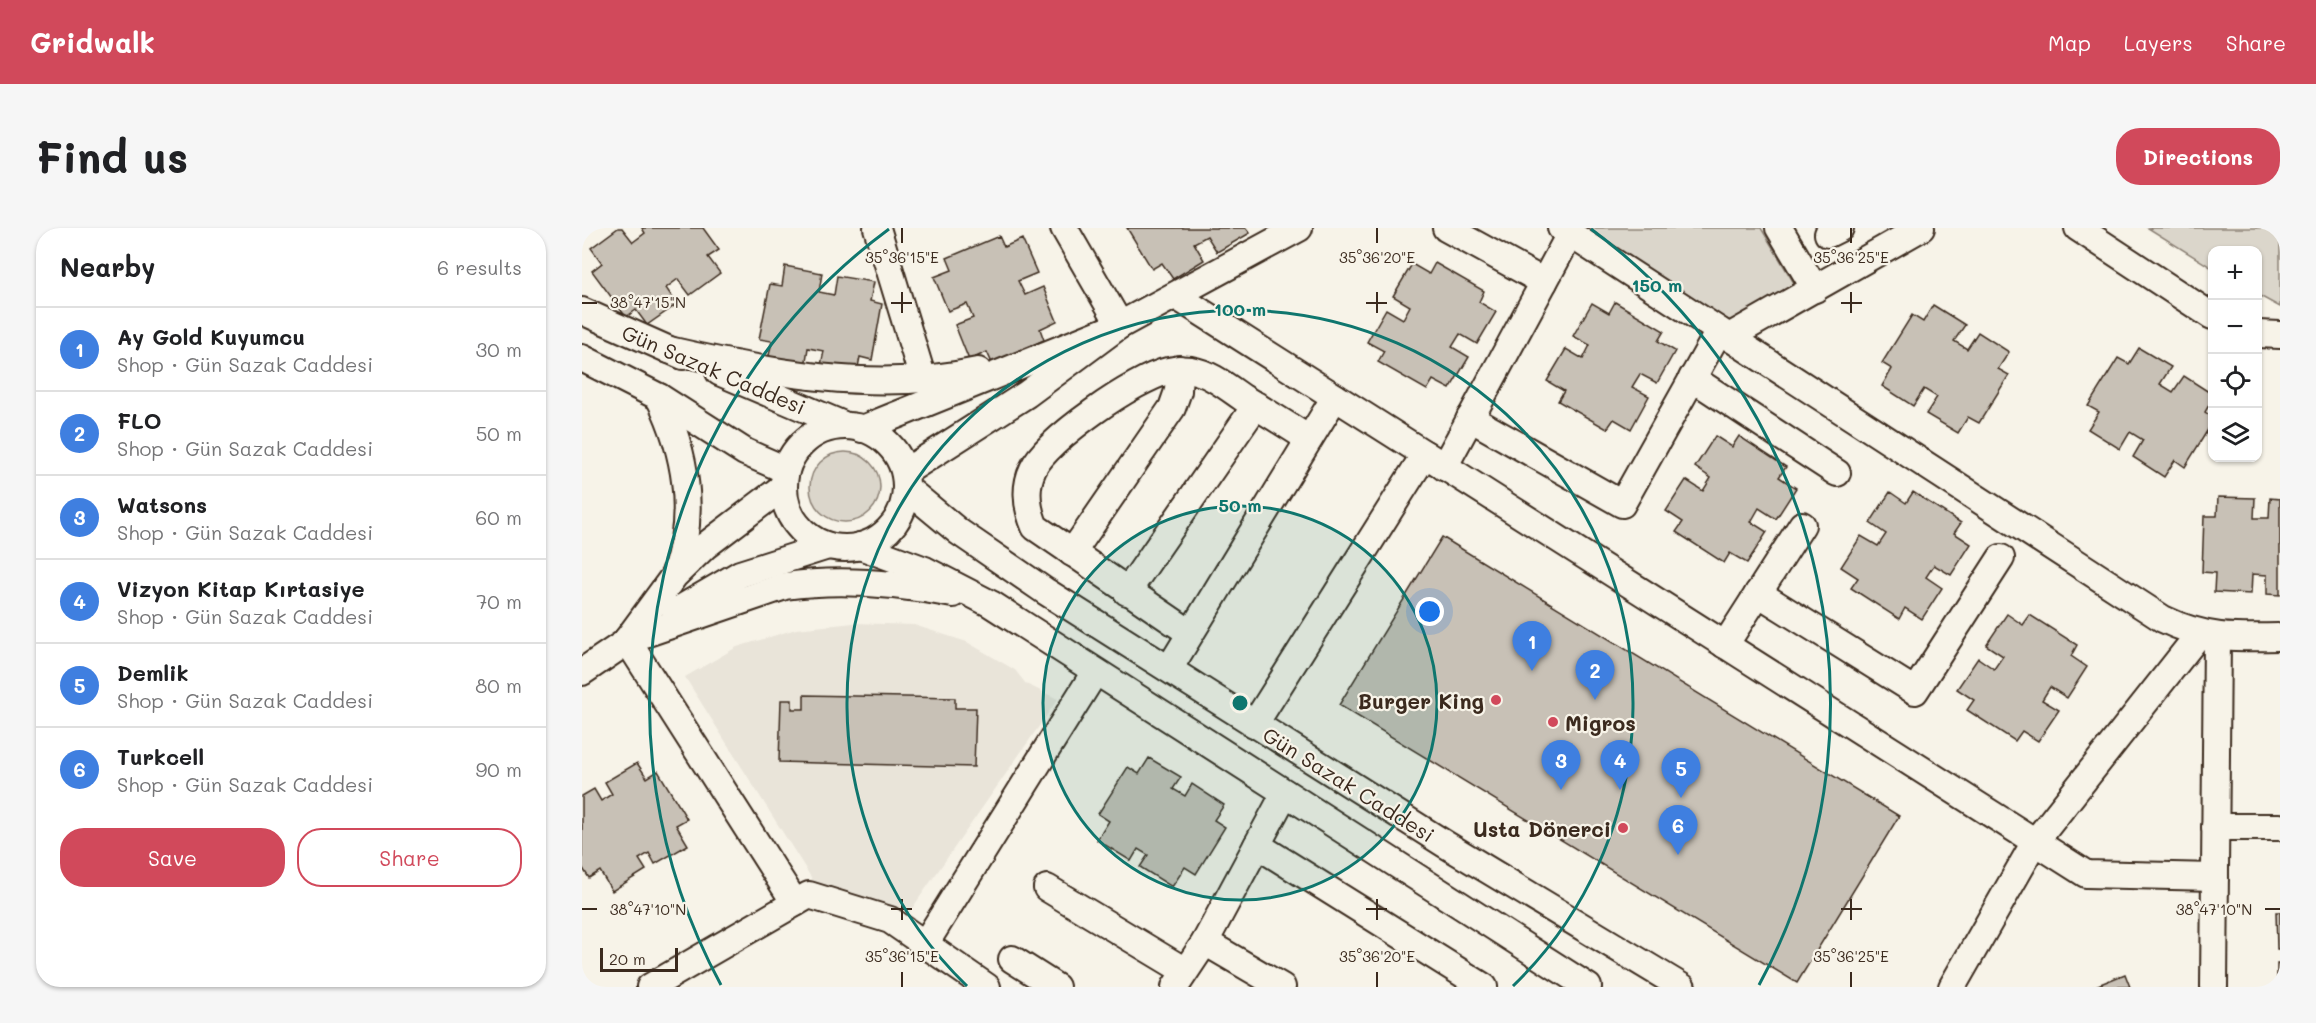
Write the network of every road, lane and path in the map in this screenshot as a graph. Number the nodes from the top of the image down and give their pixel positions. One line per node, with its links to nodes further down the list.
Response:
1 (877, 228): 23 (street)
2 (1064, 228): 14 (street)
3 (1299, 228): 11 (street)
4 (1446, 228): 9 (street)
5 (1779, 228): 10 (street)
6 (1921, 228): 10 (street)
7 (2078, 228): 13 (street)
8 (1566, 231): 9 (street); 15 (street)
9 (1545, 282): 27 (street)
10 (1815, 289): 15 (street)
11 (1176, 296): 14 (street); 25 (street)
12 (582, 311): 18 (street, Gün Sazak Caddesi)
13 (2208, 313)
14 (1120, 325): 19 (street); 33 (street)
15 (1724, 334): 22 (street); 44 (street)
16 (2262, 334): 17 (street)
17 (2280, 335)
18 (669, 350): 23 (street); 28 (street, Gün Sazak Caddesi)
19 (1057, 351): 23 (street); 28 (street)
20 (584, 366): 24 (street, Gün Sazak Caddesi)
21 (1179, 369): 26 (street); 37 (street); 37 (street)
22 (1692, 378): 27 (street); 31 (street)
23 (923, 379)
24 (658, 397): 32 (street, Gün Sazak Caddesi); 39 (street)
25 (1335, 397): 29 (street); 30 (street)
26 (1256, 405): 29 (street); 40 (street)
27 (1470, 418): 30 (street)
28 (854, 427): 32 (street); 33 (street)
29 (1309, 439): 43 (street)
30 (1434, 460): 47 (street); 51 (street)
31 (1837, 473)
32 (785, 478): 35 (street); 39 (street)
33 (905, 480): 36 (street); 48 (street, Gün Sazak Caddesi)
34 (1802, 525): 41 (street)
35 (828, 546): 36 (street); 46 (street)
36 (860, 546): 42 (street, Gün Sazak Caddesi)
37 (1072, 553): 40 (street)
38 (2001, 558): 41 (street)
39 (674, 576): 46 (street)
40 (1128, 592): 43 (street)
41 (1758, 593): 47 (street)
42 (992, 604): 46 (street); 50 (street, Gün Sazak Caddesi)
43 (1190, 633): 48 (street)
44 (2208, 635): 45 (street); 53 (street); 55 (street)
45 (2280, 637)
46 (627, 640): 49 (street); 59 (street)
47 (1725, 645): 55 (street)
48 (1169, 669): 51 (street, Gün Sazak Caddesi)
49 (582, 672)
50 (1095, 672): 52 (street, Gün Sazak Caddesi); 61 (street)
51 (1254, 725): 71 (street, Gün Sazak Caddesi)
52 (1285, 793): 56 (street); 70 (street, Gün Sazak Caddesi)
53 (2216, 827): 54 (street); 57 (street)
54 (2280, 827)
55 (2035, 842): 57 (street); 72 (street)
56 (1257, 845): 60 (street); 69 (street)
57 (2215, 878): 73 (street)
58 (1047, 888): 63 (street)
59 (795, 903): 61 (street); 64 (street)
60 (1205, 942): 63 (street); 68 (street)
61 (925, 944): 66 (street)
62 (1012, 959): 67 (street)
63 (1180, 979)
64 (677, 980): 65 (street)
65 (650, 987)
66 (987, 987)
67 (1056, 987)
68 (1282, 987)
69 (1484, 987)
70 (1588, 987)
71 (1682, 987)
72 (1952, 987)
73 (2214, 987)

